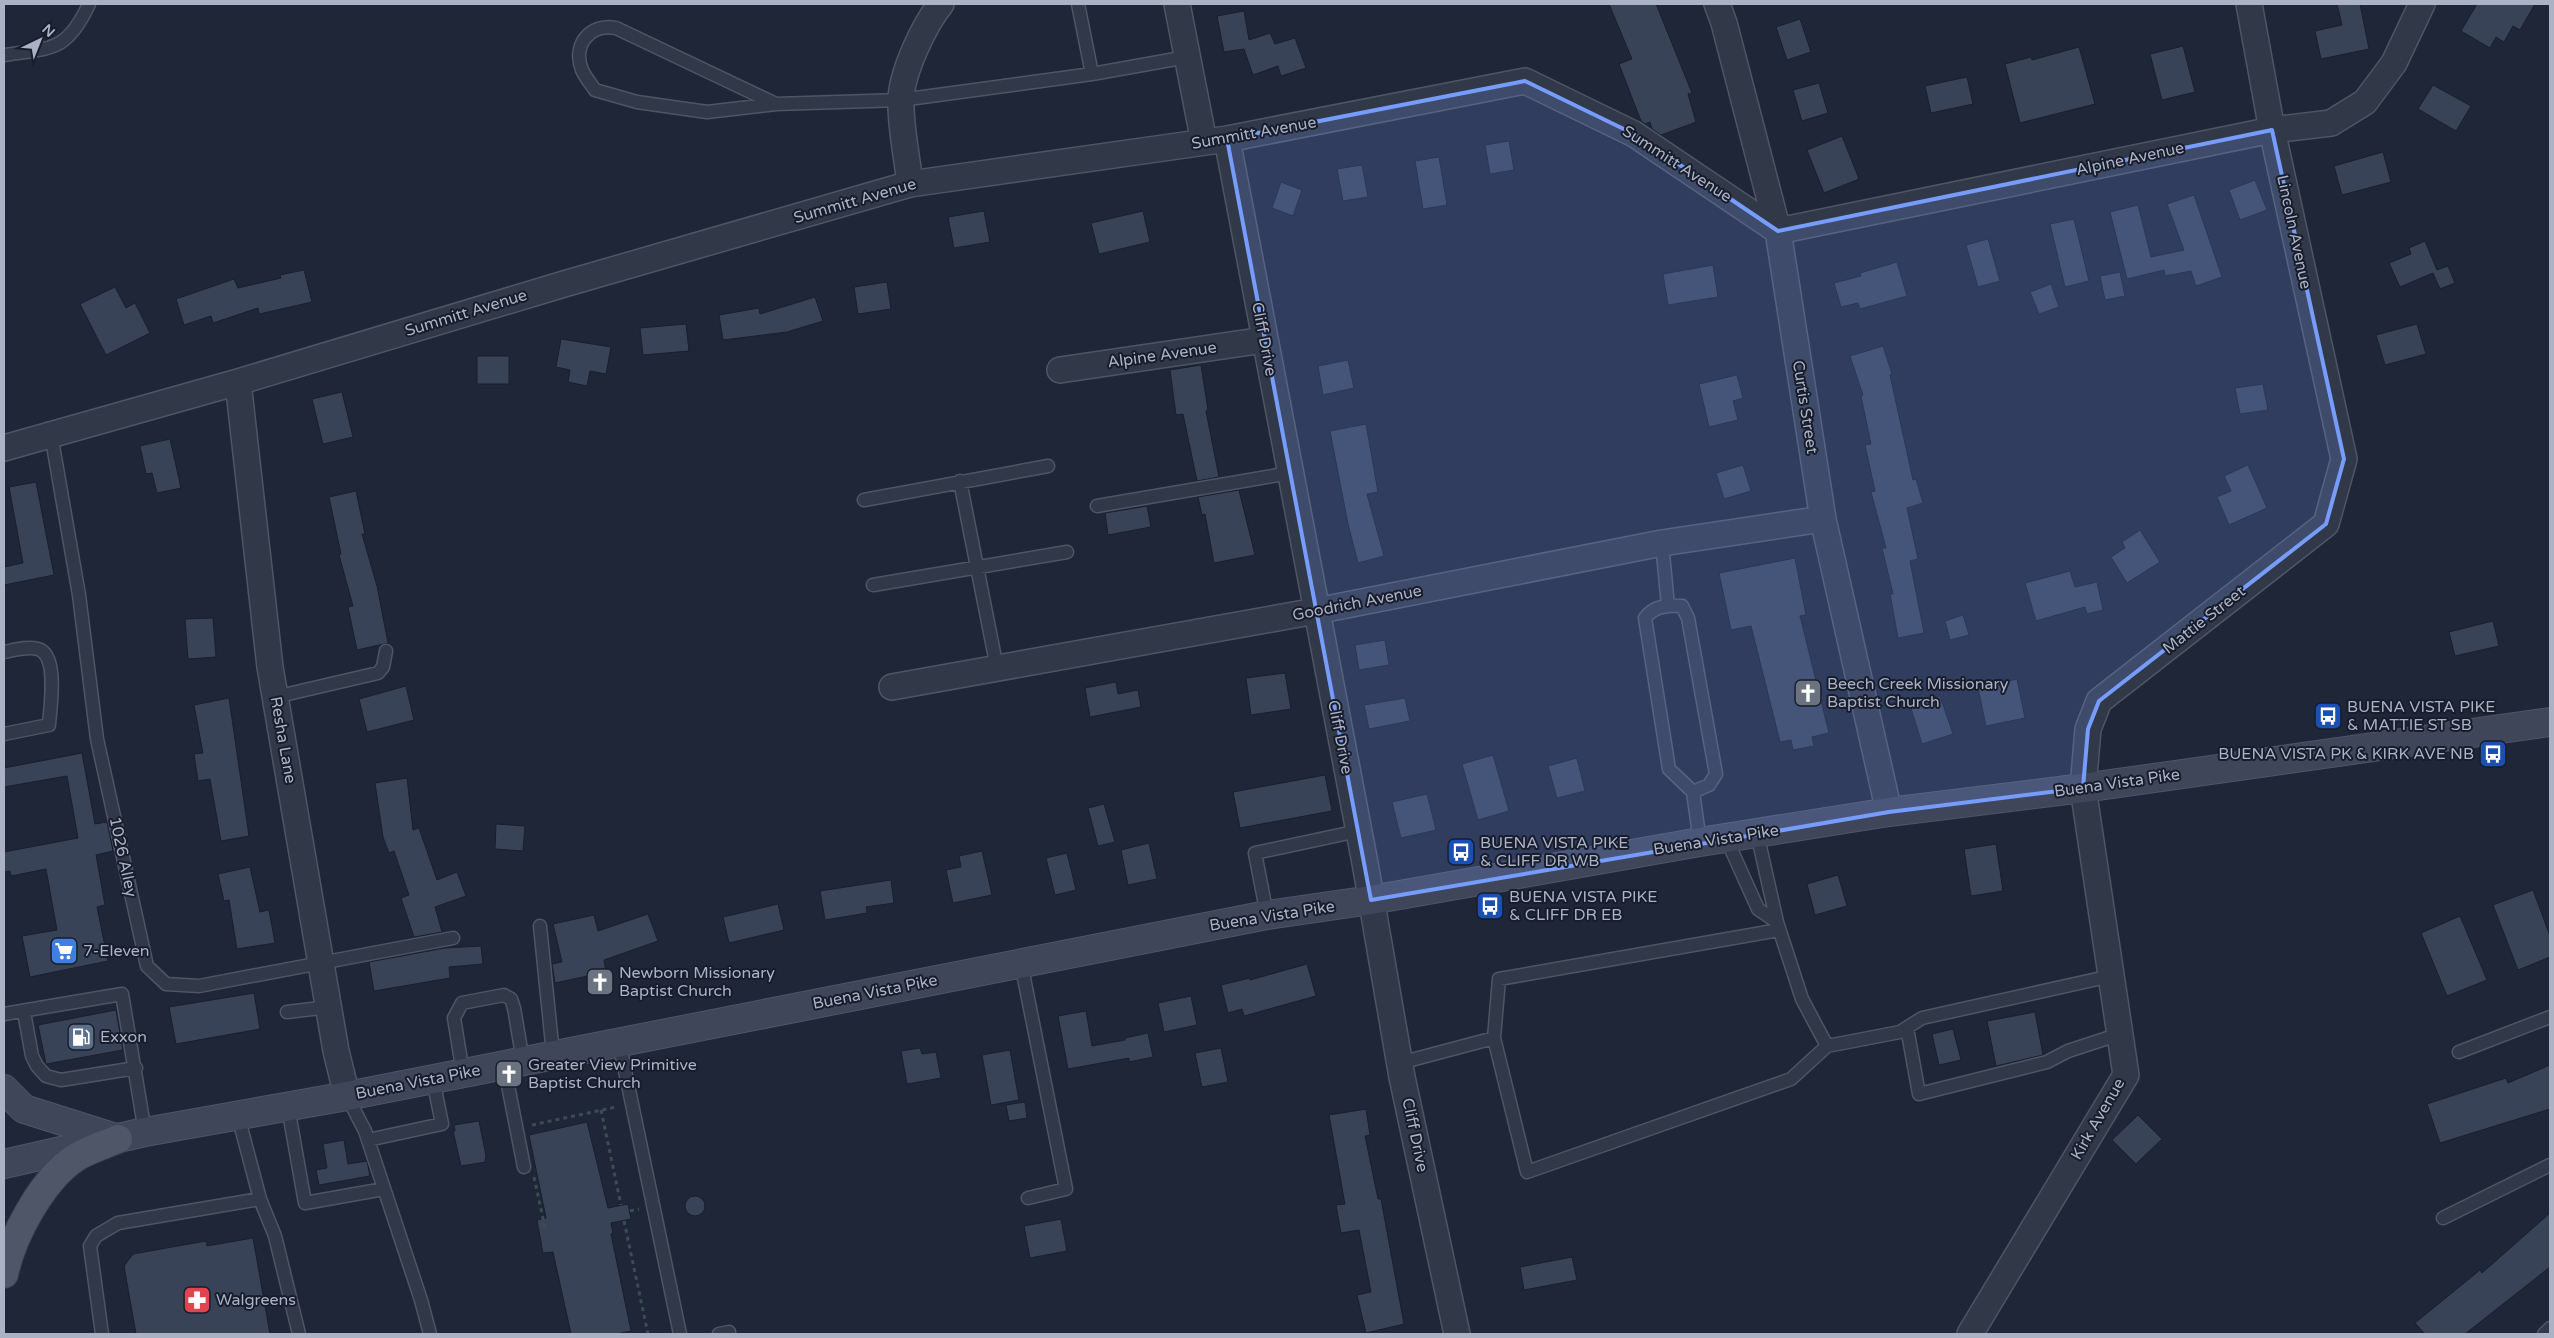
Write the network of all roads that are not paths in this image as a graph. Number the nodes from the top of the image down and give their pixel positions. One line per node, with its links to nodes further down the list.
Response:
1 (89, 4): 8 (lane)
2 (941, 4): 11 (street)
3 (1078, 4): 10 (lane)
4 (1177, 4): 9 (street, Cliff Drive)
5 (1717, 4): 16 (street, Curtis Street)
6 (2249, 4): 13 (street, Lincoln Avenue)
7 (2422, 4): 13 (street, Alpine Avenue)
8 (4, 55)
9 (1187, 56): 10 (lane); 14 (street, Cliff Drive)
10 (1092, 74): 11 (lane)
11 (901, 100): 12 (lane); 15 (street)
12 (776, 104): 12 (lane)
13 (2272, 130): 16 (street, Alpine Avenue); 22 (street, Lincoln Avenue)
14 (1216, 141): 15 (street, Summitt Avenue); 16 (street, Summitt Avenue); 17 (street, Cliff Drive)
15 (910, 184): 19 (street, Summitt Avenue)
16 (1778, 231): 28 (street, Curtis Street)
17 (1264, 340): 18 (street, Alpine Avenue); 24 (street, Cliff Drive)
18 (1060, 370)
19 (238, 382): 20 (street, Summitt Avenue); 39 (street, Resha Lane)
20 (51, 434): 21 (street, Summitt Avenue); 54 (lane, 1026 Alley)
21 (4, 448)
22 (2344, 459): 42 (street, Mattie Street)
23 (1048, 466): 25 (lane)
24 (1290, 473): 27 (lane); 34 (street, Cliff Drive)
25 (960, 481): 26 (lane); 31 (lane)
26 (864, 500)
27 (1098, 506)
28 (1823, 520): 29 (street, Goodrich Avenue); 44 (street, Curtis Street)
29 (1662, 543): 33 (lane); 34 (street, Goodrich Avenue)
30 (1067, 552): 31 (lane)
31 (976, 567): 32 (lane); 37 (lane)
32 (873, 585)
33 (1668, 606): 43 (lane); 43 (lane)
34 (1316, 611): 37 (street, Goodrich Avenue); 45 (street, Cliff Drive)
35 (386, 651): 39 (lane)
36 (4, 652): 41 (lane)
37 (998, 668): 38 (street, Goodrich Avenue)
38 (892, 687)
39 (275, 697): 54 (street, Resha Lane)
40 (2550, 722): 42 (main road, Buena Vista Pike)
41 (4, 734)
42 (2083, 788): 44 (main road, Buena Vista Pike); 55 (street, Kirk Avenue)
43 (1692, 792): 47 (lane)
44 (1889, 812): 46 (main road, Buena Vista Pike)
45 (1358, 831): 48 (street, Cliff Drive); 49 (lane)
46 (1757, 833): 47 (main road, Buena Vista Pike); 51 (lane)
47 (1713, 840): 48 (main road, Buena Vista Pike); 51 (lane)
48 (1371, 900): 49 (main road, Buena Vista Pike); 69 (street, Cliff Drive)
49 (1267, 915): 53 (main road, Buena Vista Pike)
50 (540, 926): 67 (lane)
51 (1778, 926): 63 (lane); 65 (lane)
52 (453, 938): 54 (lane, 1026 Alley)
53 (1021, 963): 64 (main road, Buena Vista Pike); 84 (lane)
54 (322, 964): 56 (street, Resha Lane)
55 (2111, 976): 61 (lane); 62 (street, Kirk Avenue)
56 (329, 1007): 58 (lane); 74 (street, Resha Lane)
57 (24, 1012): 59 (lane); 70 (lane); 70 (lane)
58 (287, 1012)
59 (4, 1014)
60 (2550, 1017): 66 (lane)
61 (1907, 1028): 62 (lane); 65 (lane)
62 (2120, 1034): 94 (street, Kirk Avenue)
63 (1494, 1038): 65 (lane); 69 (lane)
64 (619, 1042): 67 (main road, Buena Vista Pike); 92 (lane)
65 (1827, 1046)
66 (2458, 1052)
67 (553, 1054): 68 (main road, Buena Vista Pike)
68 (514, 1063): 71 (main road, Buena Vista Pike); 71 (lane); 82 (lane)
69 (1400, 1063): 93 (street, Cliff Drive)
70 (136, 1068): 77 (lane)
71 (463, 1073): 72 (main road, Buena Vista Pike)
72 (433, 1079): 74 (main road, Buena Vista Pike); 79 (lane)
73 (4, 1089): 78 (main road)
74 (347, 1096): 75 (main road, Buena Vista Pike); 79 (lane)
75 (288, 1107): 76 (main road, Buena Vista Pike); 83 (lane)
76 (238, 1116): 77 (main road, Buena Vista Pike); 85 (lane)
77 (145, 1132): 78 (main road, Buena Vista Pike)
78 (118, 1139): 80 (main road, Buena Vista Pike); 87 (main road)
79 (368, 1140): 83 (lane)
80 (4, 1164)
81 (2550, 1165): 86 (lane)
82 (528, 1169)
83 (384, 1189): 91 (lane)
84 (1028, 1198)
85 (260, 1199): 89 (lane); 90 (lane)
86 (2443, 1218)
87 (4, 1274)
88 (2550, 1328): 95 (lane)
89 (102, 1334)
90 (299, 1334)
91 (430, 1334)
92 (680, 1334)
93 (1457, 1334)
94 (1970, 1334)
95 (2544, 1334)

